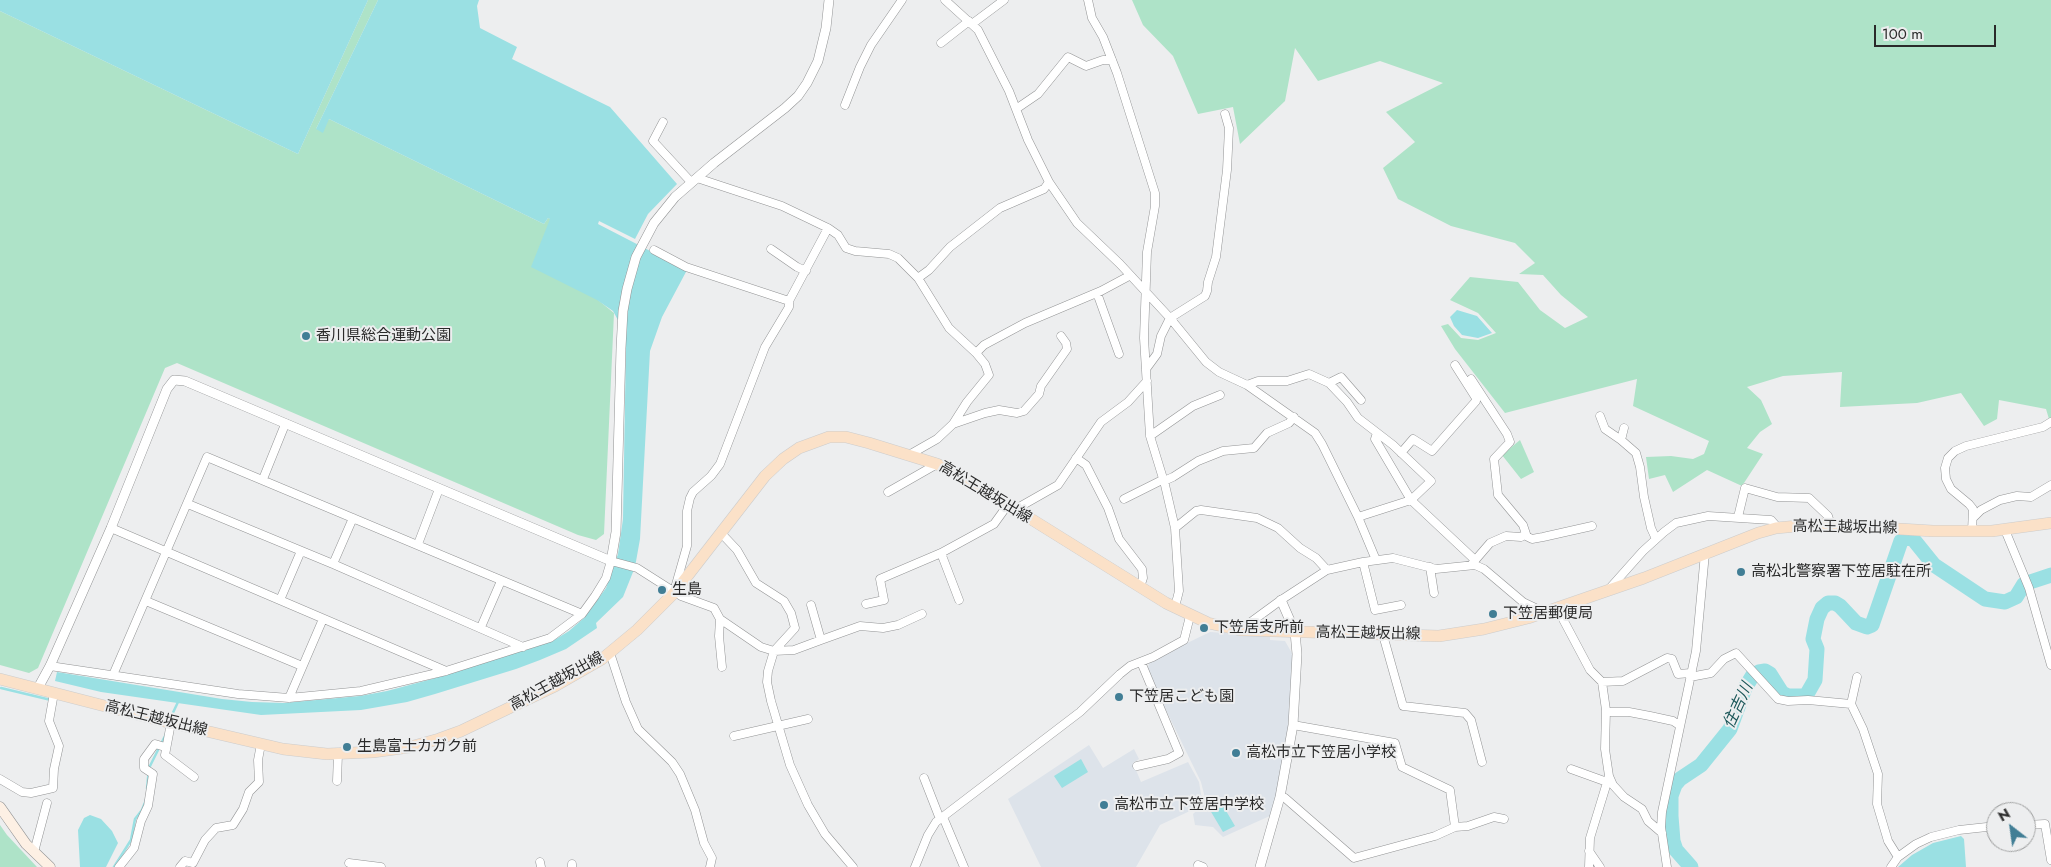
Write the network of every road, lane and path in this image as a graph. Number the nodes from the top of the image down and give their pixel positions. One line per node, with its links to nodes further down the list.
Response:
1 (829, 0): 13 (street)
2 (902, 0): 9 (street)
3 (945, 0): 6 (street)
4 (1004, 0): 6 (street)
5 (1088, 0): 8 (street)
6 (970, 22): 7 (street); 10 (street)
7 (941, 44)
8 (1112, 60): 10 (street); 22 (street)
9 (845, 105)
10 (1016, 109): 14 (street)
11 (1224, 114): 24 (street)
12 (663, 122): 13 (street)
13 (691, 182): 15 (street); 80 (street)
14 (1049, 182): 19 (street); 20 (street)
15 (828, 228): 18 (street); 20 (street)
16 (771, 249): 18 (street)
17 (654, 250): 23 (street)
18 (806, 270): 23 (street)
19 (1129, 276): 21 (street); 22 (street)
20 (918, 278): 26 (street)
21 (1097, 292): 26 (street); 27 (street)
22 (1146, 293): 24 (street); 29 (street)
23 (789, 302): 89 (street)
24 (1170, 318): 29 (street); 33 (street)
25 (1061, 336): 41 (street)
26 (976, 353): 41 (street)
27 (1119, 354)
28 (1455, 365): 35 (street)
29 (1146, 369): 31 (street)
30 (1471, 380): 35 (street)
31 (1147, 381): 44 (street); 48 (street)
32 (1329, 383): 33 (street); 36 (street); 43 (street)
33 (1247, 385): 38 (street)
34 (1220, 395): 44 (street)
35 (1478, 395): 46 (street); 72 (street)
36 (1361, 400)
37 (1600, 416): 45 (street)
38 (1294, 417): 51 (street); 59 (street)
39 (2051, 422): 62 (street)
40 (287, 424): 50 (street); 53 (street); 66 (street)
41 (953, 424): 47 (street)
42 (1624, 428): 45 (street)
43 (1377, 433): 46 (street); 56 (street)
44 (1150, 436): 51 (street)
45 (1621, 440): 73 (street)
46 (1401, 453): 56 (street)
47 (910, 455): 49 (main road, 高松王越坂出線); 71 (main road, 高松王越坂出線)
48 (1076, 458): 58 (street); 87 (street)
49 (938, 464): 54 (street); 58 (main road, 高松王越坂出線)
50 (263, 479): 57 (street); 61 (street)
51 (1164, 480): 55 (street); 67 (street)
52 (2051, 484): 62 (street)
53 (439, 489): 74 (street); 80 (street)
54 (888, 492)
55 (1124, 499)
56 (1411, 500): 59 (street); 82 (street)
57 (188, 504): 75 (street); 76 (street)
58 (1010, 508): 77 (street); 87 (main road, 高松王越坂出線)
59 (1358, 517): 79 (street)
60 (1738, 517): 64 (street); 68 (street); 73 (street)
61 (353, 518): 74 (street); 83 (street)
62 (1972, 518): 70 (street)
63 (2051, 523): 69 (main road, 高松王越坂出線)
64 (1831, 525): 68 (main road, 高松王越坂出線); 70 (main road, 高松王越坂出線)
65 (1592, 526): 72 (street)
66 (111, 528): 76 (street); 118 (street)
67 (1175, 528): 85 (street); 98 (street)
68 (1778, 528): 78 (main road, 高松王越坂出線)
69 (2005, 530): 70 (main road, 高松王越坂出線); 112 (street)
70 (1972, 531)
71 (722, 533): 89 (main road, 高松王越坂出線); 114 (street)
72 (1524, 535): 82 (street)
73 (1656, 539): 88 (street)
74 (418, 544): 86 (street)
75 (301, 551): 83 (street); 91 (street)
76 (166, 552): 91 (street); 94 (street)
77 (941, 552): 92 (street); 95 (street)
78 (1705, 553): 88 (main road, 高松王越坂出線); 123 (street)
79 (1376, 560): 81 (street); 84 (street)
80 (613, 561): 89 (street); 101 (street)
81 (1363, 562): 85 (street); 97 (street)
82 (1473, 563): 84 (street); 100 (street)
83 (333, 564): 106 (street)
84 (1430, 567): 90 (street)
85 (1327, 570): 93 (street)
86 (501, 581): 101 (street); 106 (street)
87 (1140, 587): 98 (main road, 高松王越坂出線)
88 (1609, 590): 99 (main road, 高松王越坂出線)
89 (674, 592): 105 (street); 115 (main road, 高松王越坂出線)
90 (1434, 594)
91 (280, 600): 104 (street)
92 (959, 600)
93 (1281, 600): 107 (street); 108 (street)
94 (146, 601): 119 (street); 122 (street)
95 (866, 604)
96 (812, 605): 111 (street)
97 (1401, 606)
98 (1175, 607): 103 (main road, 高松王越坂出線)
99 (1557, 608): 100 (main road, 高松王越坂出線); 126 (street)
100 (1544, 612): 110 (main road, 高松王越坂出線)
101 (582, 614): 113 (street)
102 (922, 614): 111 (street)
103 (1190, 616): 107 (main road, 高松王越坂出線); 116 (street)
104 (323, 619): 119 (street); 121 (street)
105 (720, 619): 114 (street); 120 (street)
106 (481, 627): 113 (street)
107 (1240, 630): 108 (main road, 高松王越坂出線)
108 (1295, 632): 110 (main road, 高松王越坂出線); 135 (street)
109 (2051, 633): 112 (street)
110 (1383, 635): 141 (street)
111 (821, 640): 114 (street)
112 (2045, 640): 117 (street)
113 (523, 647): 121 (street)
114 (774, 651): 134 (street)
115 (610, 653): 140 (main road, 高松王越坂出線); 167 (street)
116 (1141, 662): 142 (street); 152 (street)
117 (2051, 665)
118 (50, 666): 122 (street); 127 (street)
119 (302, 666): 129 (street)
120 (722, 667)
121 (446, 671): 129 (street)
122 (113, 675): 129 (street)
123 (1691, 675): 126 (street); 130 (street); 136 (street)
124 (1857, 677): 130 (street)
125 (0, 679): 127 (main road, 高松王越坂出線)
126 (1602, 682): 131 (street)
127 (38, 688): 128 (main road, 高松王越坂出線)
128 (54, 693): 133 (main road, 高松王越坂出線); 146 (street)
129 (289, 698)
130 (1851, 704): 160 (street)
131 (1606, 712): 136 (street); 147 (street)
132 (808, 719): 134 (street)
133 (167, 722): 138 (main road, 高松王越坂出線); 139 (street)
134 (778, 725): 137 (street); 168 (street)
135 (1293, 725): 149 (street); 155 (street)
136 (1680, 725): 157 (street)
137 (734, 736)
138 (262, 744): 140 (main road, 高松王越坂出線); 164 (street)
139 (165, 747): 144 (street); 163 (street)
140 (338, 754): 148 (street)
141 (1482, 762)
142 (1137, 766)
143 (1571, 769): 147 (street)
144 (194, 777)
145 (924, 778): 152 (street)
146 (0, 779)
147 (1608, 779): 157 (street); 158 (street)
148 (337, 781)
149 (1280, 797): 155 (street); 171 (street)
150 (47, 803): 159 (street)
151 (0, 808): 159 (main road)
152 (941, 818): 169 (street); 170 (street)
153 (1504, 819): 155 (street)
154 (2036, 825): 161 (street)
155 (1455, 827)
156 (1986, 827): 160 (street)
157 (1662, 833): 174 (street)
158 (1590, 851): 172 (street); 173 (street)
159 (34, 852): 162 (main road)
160 (1898, 857): 175 (street)
161 (2051, 860)
162 (50, 867)
163 (119, 867)
164 (180, 867)
165 (352, 867): 166 (street)
166 (381, 867)
167 (710, 867)
168 (853, 867)
169 (915, 867)
170 (964, 867)
171 (1260, 867)
172 (1589, 867)
173 (1600, 867)
174 (1667, 867)
175 (1891, 867)

